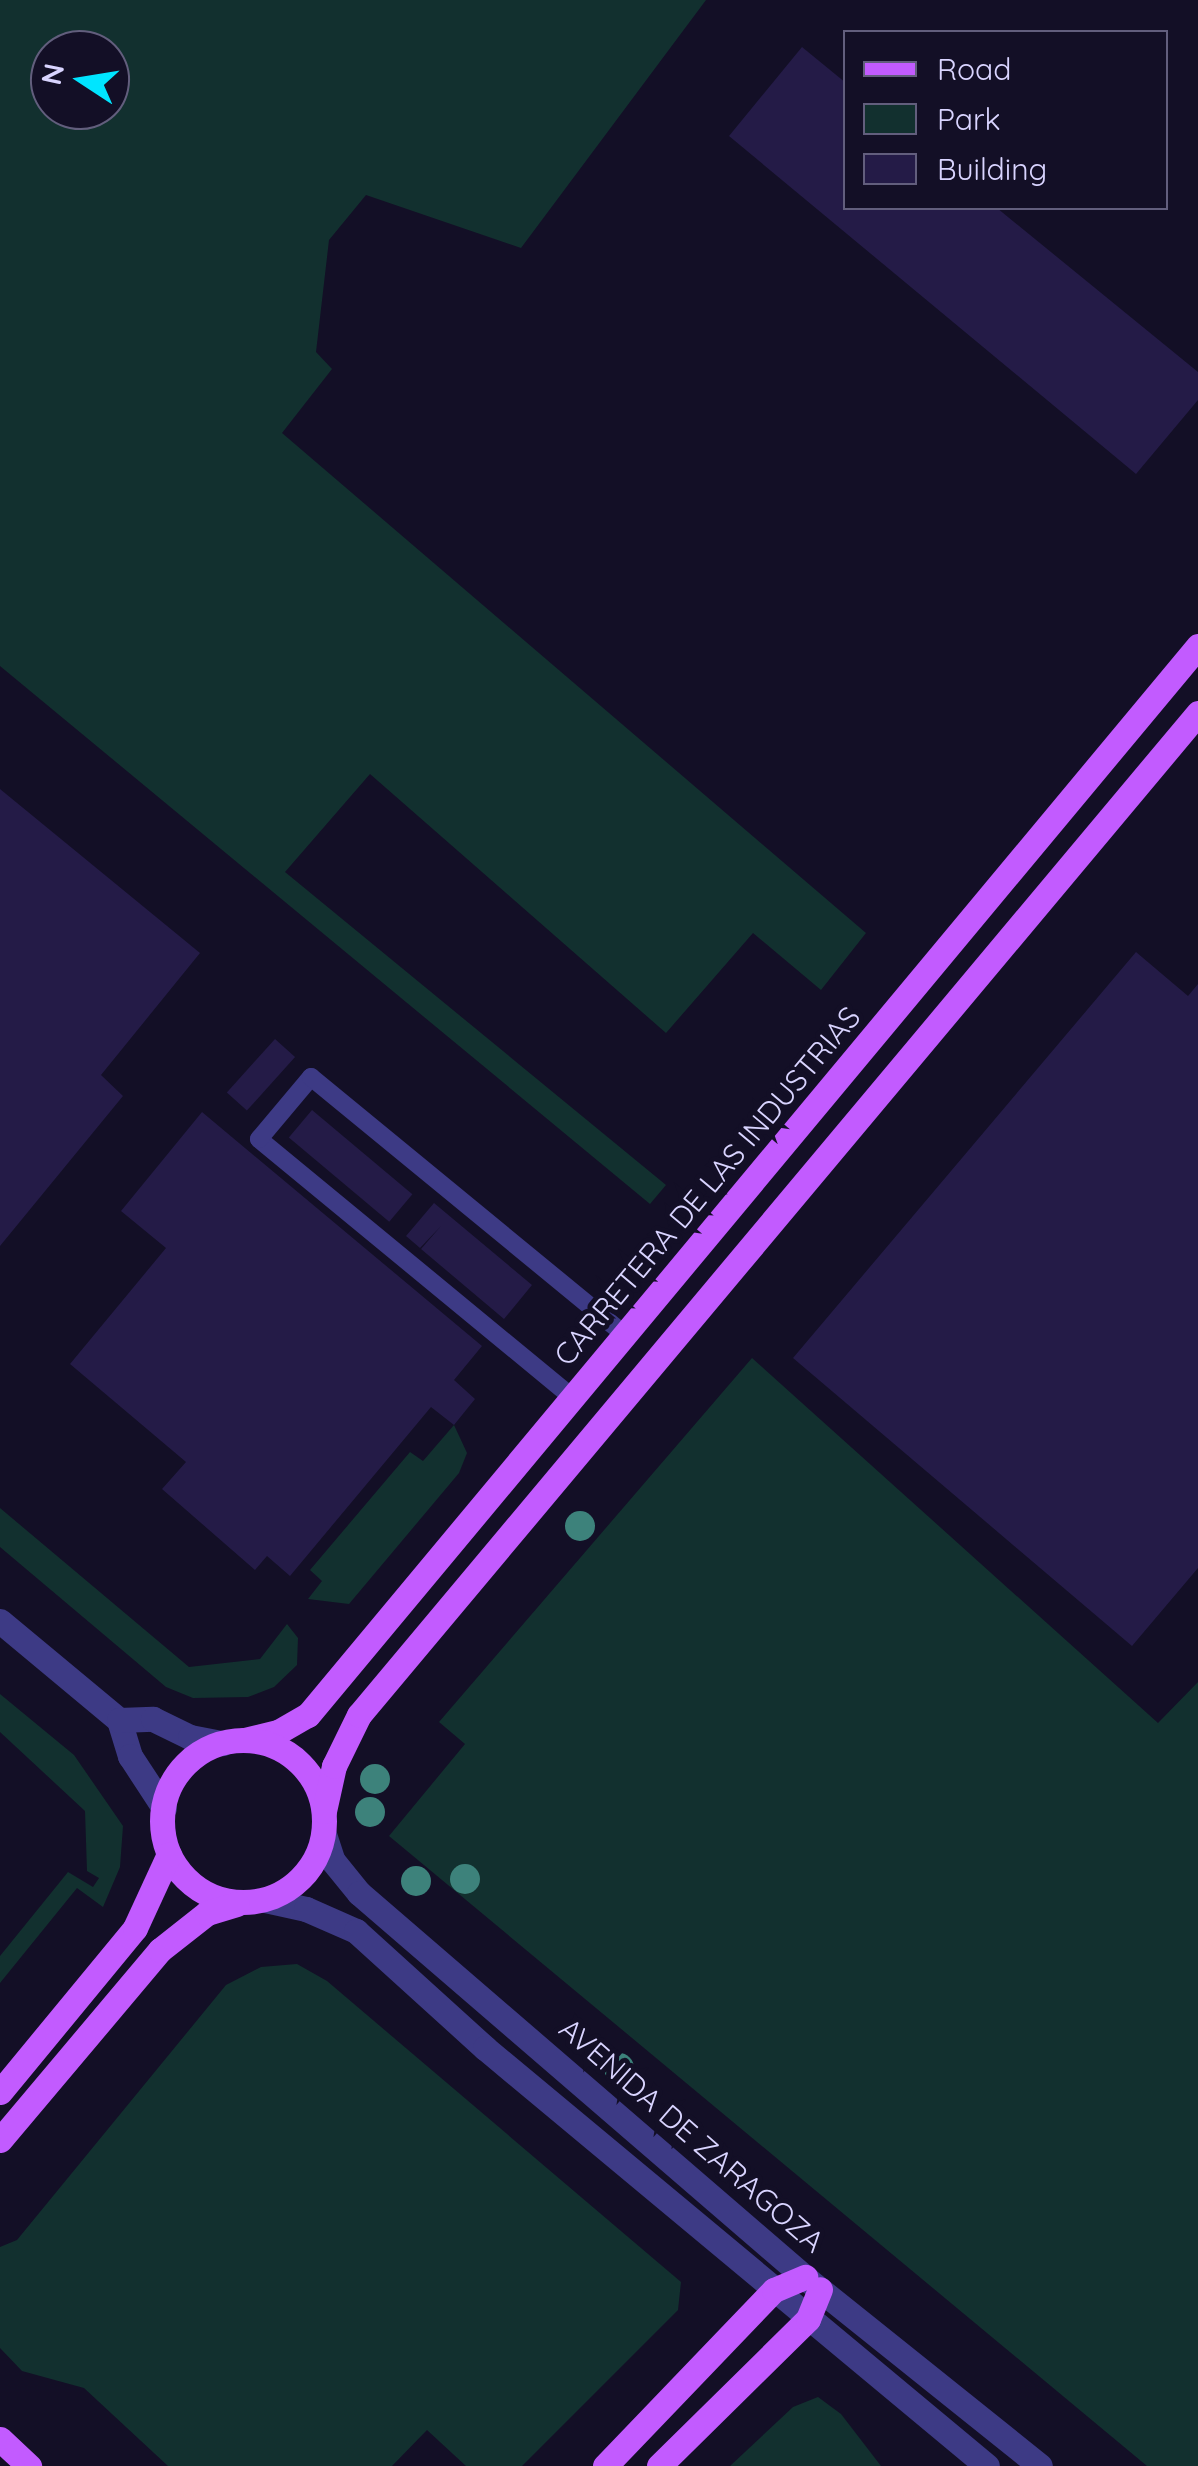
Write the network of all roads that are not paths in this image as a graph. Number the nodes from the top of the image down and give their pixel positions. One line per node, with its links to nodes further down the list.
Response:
1 (1198, 646): 3 (main road, CARRETERA DE LAS INDUSTRIAS)
2 (1198, 713): 9 (main road)
3 (625, 1335): 4 (main road, CARRETERA DE LAS INDUSTRIAS); 4 (lane)
4 (573, 1398): 7 (main road, CARRETERA DE LAS INDUSTRIAS)
5 (0, 1621): 6 (street)
6 (119, 1720): 7 (street); 8 (street)
7 (233, 1741): 8 (main road); 9 (main road)
8 (164, 1808): 10 (main road)
9 (324, 1822): 11 (main road); 14 (street, AVENIDA DE ZARAGOZA)
10 (170, 1854): 11 (main road); 12 (main road)
11 (253, 1901): 13 (main road); 15 (street)
12 (0, 2092)
13 (0, 2140)
14 (813, 2283): 15 (main road); 16 (main road); 22 (street, AVENIDA DE ZARAGOZA)
15 (774, 2290): 16 (street); 19 (main road)
16 (808, 2318): 20 (main road); 21 (street)
17 (0, 2438): 18 (main road)
18 (29, 2466)
19 (605, 2466)
20 (660, 2466)
21 (987, 2466)
22 (1040, 2466)

